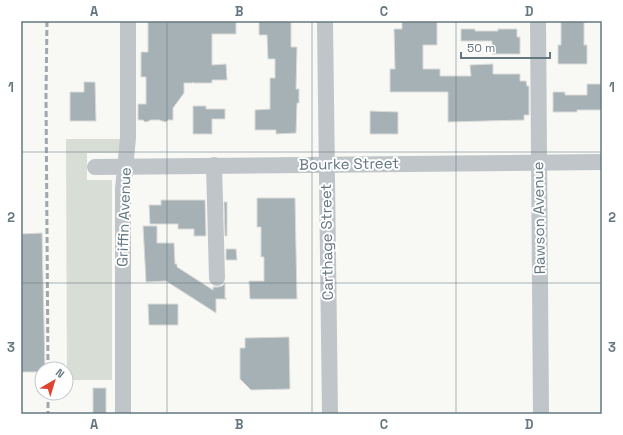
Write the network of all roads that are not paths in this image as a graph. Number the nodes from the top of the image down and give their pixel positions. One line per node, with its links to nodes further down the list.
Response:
1 (128, 21): 8 (street, Griffin Avenue)
2 (325, 21): 7 (street, Carthage Street)
3 (538, 21): 4 (street, Rawson Avenue)
4 (538, 162): 5 (street, Bourke Street); 7 (street, Bourke Street); 13 (street, Rawson Avenue)
5 (602, 162)
6 (214, 165): 7 (street, Bourke Street); 8 (street, Bourke Street); 10 (street)
7 (326, 165): 12 (street, Carthage Street)
8 (125, 166): 9 (street, Bourke Street); 11 (street, Griffin Avenue)
9 (95, 167)
10 (217, 278)
11 (124, 414)
12 (330, 414)
13 (541, 414)

